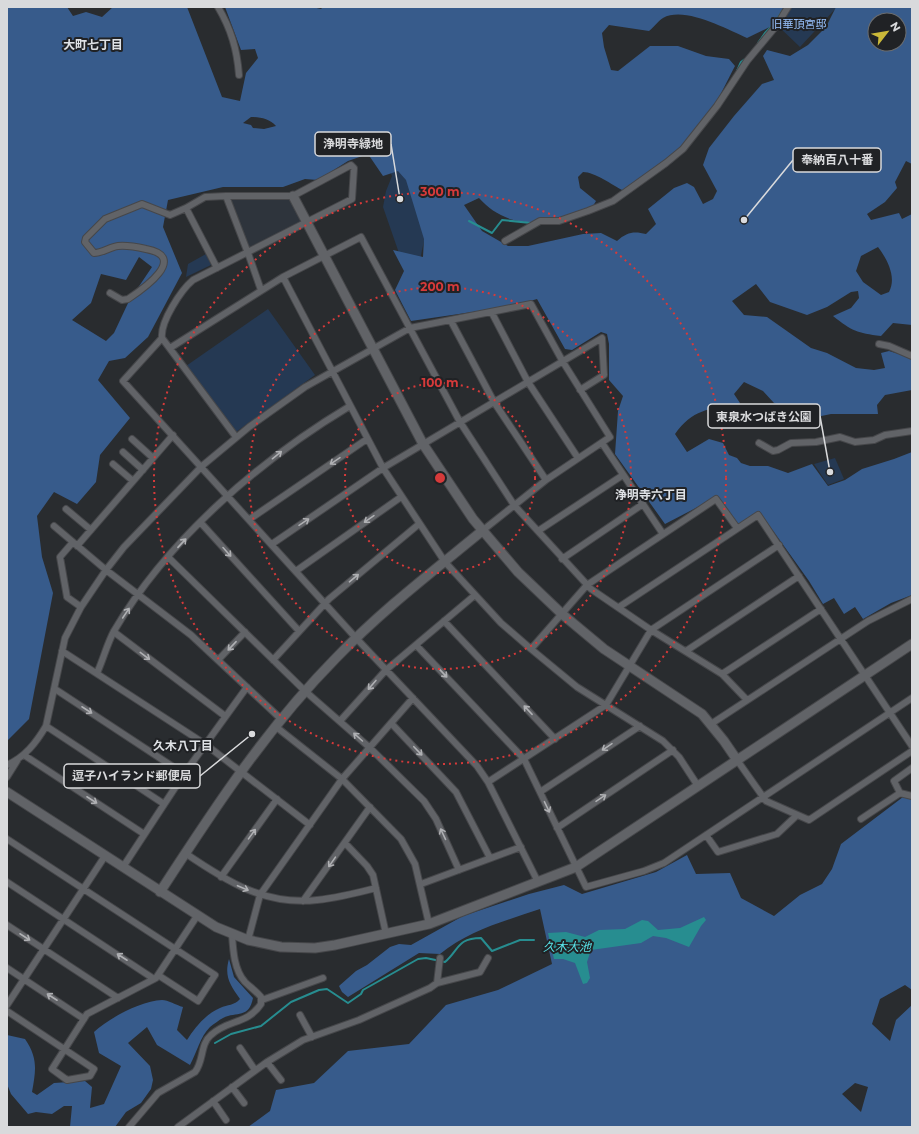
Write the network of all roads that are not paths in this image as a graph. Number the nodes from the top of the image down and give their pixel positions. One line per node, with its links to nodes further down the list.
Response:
1 (218, 7): 3 (street)
2 (788, 7): 8 (street)
3 (238, 75)
4 (226, 196): 5 (street); 6 (street); 9 (street)
5 (293, 196): 7 (street); 7 (street)
6 (186, 208): 11 (street); 14 (street)
7 (307, 222): 9 (street); 10 (street)
8 (505, 241)
9 (248, 253): 11 (street); 13 (street)
10 (324, 255): 12 (street); 17 (street); 21 (street)
11 (217, 268): 18 (street)
12 (283, 277): 13 (street); 24 (street)
13 (262, 290): 20 (street)
14 (110, 293)
15 (492, 313): 16 (street); 23 (street); 25 (street)
16 (451, 321): 17 (street); 27 (street)
17 (410, 328): 21 (street); 29 (street)
18 (162, 338): 20 (street); 31 (street)
19 (879, 344): 22 (street)
20 (170, 348): 32 (street)
21 (373, 348): 24 (street); 37 (street)
22 (912, 356)
23 (563, 362): 25 (street); 26 (street); 26 (street)
24 (332, 371): 28 (street); 32 (street)
25 (528, 382): 27 (street); 40 (street)
26 (580, 390): 35 (street)
27 (494, 402): 29 (street); 46 (street)
28 (350, 406): 34 (street); 48 (street, one-way to 28)
29 (460, 422): 37 (street); 51 (street)
30 (912, 431): 36 (street)
31 (173, 434): 39 (street); 42 (street)
32 (236, 437): 42 (street)
33 (132, 439): 39 (street)
34 (367, 439): 43 (street); 53 (street, one-way to 53)
35 (602, 443): 40 (street); 45 (street)
36 (759, 443)
37 (423, 444): 43 (street); 59 (street)
38 (123, 452): 44 (street)
39 (153, 458): 44 (street)
40 (578, 458): 46 (street)
41 (113, 464): 47 (street)
42 (202, 466): 48 (street); 68 (street)
43 (383, 468): 49 (street); 63 (street, one-way to 43)
44 (143, 470): 47 (street)
45 (623, 475): 50 (street); 60 (street)
46 (546, 480): 51 (street)
47 (133, 481): 58 (street)
48 (228, 495): 53 (street); 54 (street)
49 (401, 497): 55 (street); 69 (street, one-way to 69)
50 (643, 504): 61 (street); 66 (street)
51 (514, 505): 59 (street); 60 (street)
52 (66, 509): 58 (street)
53 (250, 519): 63 (street)
54 (200, 523): 65 (street, one-way to 54); 82 (street, one-way to 82)
55 (419, 524): 67 (street); 75 (street, one-way to 55)
56 (54, 526): 62 (street)
57 (737, 528): 61 (street); 64 (street); 77 (street)
58 (91, 530): 62 (street)
59 (482, 531): 67 (street); 79 (street)
60 (538, 531): 66 (street)
61 (664, 534): 71 (street)
62 (75, 544): 68 (street); 76 (street)
63 (272, 544): 69 (street)
64 (779, 545): 70 (street); 81 (street)
65 (168, 558): 72 (street); 84 (street)
66 (562, 559): 71 (street)
67 (445, 562): 73 (street); 85 (street)
68 (106, 570): 72 (street); 76 (street)
69 (296, 571): 75 (street)
70 (799, 576): 78 (street); 91 (street)
71 (587, 585): 77 (street); 79 (street)
72 (139, 594): 83 (street, one-way to 72); 92 (street)
73 (475, 595): 80 (street); 89 (street)
74 (912, 599): 86 (street)
75 (324, 603): 82 (street); 85 (street)
76 (81, 607): 90 (street)
77 (618, 607): 81 (street)
78 (820, 609): 86 (street); 97 (street)
79 (562, 614): 89 (street); 94 (street)
80 (444, 621): 88 (street); 114 (street, one-way to 80)
81 (651, 630): 91 (street); 94 (street)
82 (299, 631): 93 (street)
83 (114, 632): 96 (street); 107 (street, one-way to 107)
84 (245, 632): 92 (street, one-way to 92); 93 (street)
85 (356, 638): 95 (street); 101 (street)
86 (840, 639): 98 (street); 104 (street)
87 (912, 644): 98 (street)
88 (416, 645): 95 (street); 121 (street, one-way to 121)
89 (531, 649): 105 (street)
90 (62, 651): 96 (street); 100 (street)
91 (686, 651): 97 (street)
92 (219, 659): 99 (street)
93 (273, 660): 101 (street)
94 (629, 667): 105 (street); 111 (street)
95 (386, 670): 102 (street); 108 (street, one-way to 108)
96 (97, 673): 115 (street)
97 (722, 674): 104 (street)
98 (865, 675): 106 (street); 122 (street)
99 (247, 687): 107 (street); 109 (street)
100 (55, 689): 112 (street); 127 (street, one-way to 127)
101 (305, 691): 108 (street); 109 (street)
102 (413, 698): 110 (street); 130 (street)
103 (912, 698): 106 (street)
104 (747, 700): 111 (street)
105 (606, 705): 113 (street); 114 (street)
106 (890, 713): 116 (street); 136 (street)
107 (225, 716): 115 (street)
108 (340, 721): 117 (street, one-way to 108)
109 (278, 722): 126 (street); 129 (street)
110 (390, 723): 117 (street); 151 (street, one-way to 151)
111 (711, 724): 122 (street)
112 (46, 726): 120 (street); 138 (street)
113 (640, 726): 118 (street); 133 (street, one-way to 133)
114 (555, 739): 121 (street)
115 (205, 744): 126 (street); 127 (street)
116 (912, 746)
117 (369, 747): 129 (street); 154 (street, one-way to 117)
118 (673, 750): 131 (street); 143 (street, one-way to 118)
119 (912, 751): 140 (street)
120 (24, 755): 123 (street); 144 (street, one-way to 144)
121 (524, 759): 130 (street); 133 (street)
122 (737, 760): 131 (street); 136 (street)
123 (17, 761): 124 (street); 128 (street)
124 (7, 765)
125 (912, 768): 134 (street)
126 (240, 771): 137 (street); 149 (street)
127 (184, 774): 138 (street)
128 (7, 777)
129 (342, 779): 139 (street); 142 (street)
130 (488, 782): 148 (street)
131 (698, 786): 153 (street)
132 (7, 792): 150 (street)
133 (540, 792): 143 (street, one-way to 143)
134 (900, 793): 135 (street); 141 (street)
135 (912, 796)
136 (762, 798): 140 (street); 145 (street)
137 (277, 799): 142 (street); 155 (street, one-way to 137)
138 (164, 804): 144 (street)
139 (370, 807): 147 (street); 158 (street)
140 (796, 816): 145 (street)
141 (861, 819)
142 (310, 825): 162 (street)
143 (557, 828): 153 (street)
144 (144, 834): 152 (street)
145 (706, 835): 153 (street)
146 (7, 839): 160 (street)
147 (345, 843): 159 (street); 163 (street, one-way to 163)
148 (521, 847): 151 (street); 157 (street)
149 (185, 854): 155 (street); 161 (street)
150 (105, 856): 152 (street); 160 (street)
151 (490, 858): 154 (street)
152 (123, 867): 161 (street)
153 (576, 867): 157 (street)
154 (460, 870): 158 (street)
155 (221, 877): 162 (street, one-way to 162)
156 (7, 882): 165 (street)
157 (538, 882): 166 (street)
158 (421, 884): 166 (street)
159 (376, 888): 163 (street); 169 (street)
160 (83, 889): 165 (street); 172 (street)
161 (160, 892): 164 (street)
162 (260, 895): 163 (street); 170 (street)
163 (304, 901)
164 (197, 916): 168 (street); 172 (street)
165 (63, 919): 171 (street); 176 (street, one-way to 165)
166 (429, 924): 169 (street)
167 (7, 925): 171 (street, one-way to 171)
168 (232, 934): 170 (street); 181 (street)
169 (386, 934): 170 (street)
170 (248, 940)
171 (44, 949): 178 (street); 180 (street)
172 (175, 949): 176 (street); 176 (street)
173 (488, 958): 179 (street)
174 (440, 961): 179 (street)
175 (7, 968): 178 (street)
176 (156, 977): 180 (street)
177 (323, 978): 181 (street)
178 (24, 979): 182 (street); 185 (street, one-way to 178)
179 (437, 983): 186 (street)
180 (118, 998): 185 (street)
181 (262, 1000): 196 (street)
182 (7, 1005)
183 (7, 1011): 188 (street)
184 (300, 1015): 186 (street)
185 (84, 1019): 188 (street)
186 (312, 1037): 189 (street)
187 (240, 1048): 190 (street)
188 (64, 1049): 188 (street)
189 (267, 1062): 190 (street); 191 (street)
190 (255, 1070): 192 (street)
191 (281, 1080)
192 (232, 1087): 193 (street); 194 (street)
193 (213, 1101): 195 (street); 197 (street)
194 (244, 1103)
195 (226, 1120)
196 (129, 1127)
197 (178, 1127)

